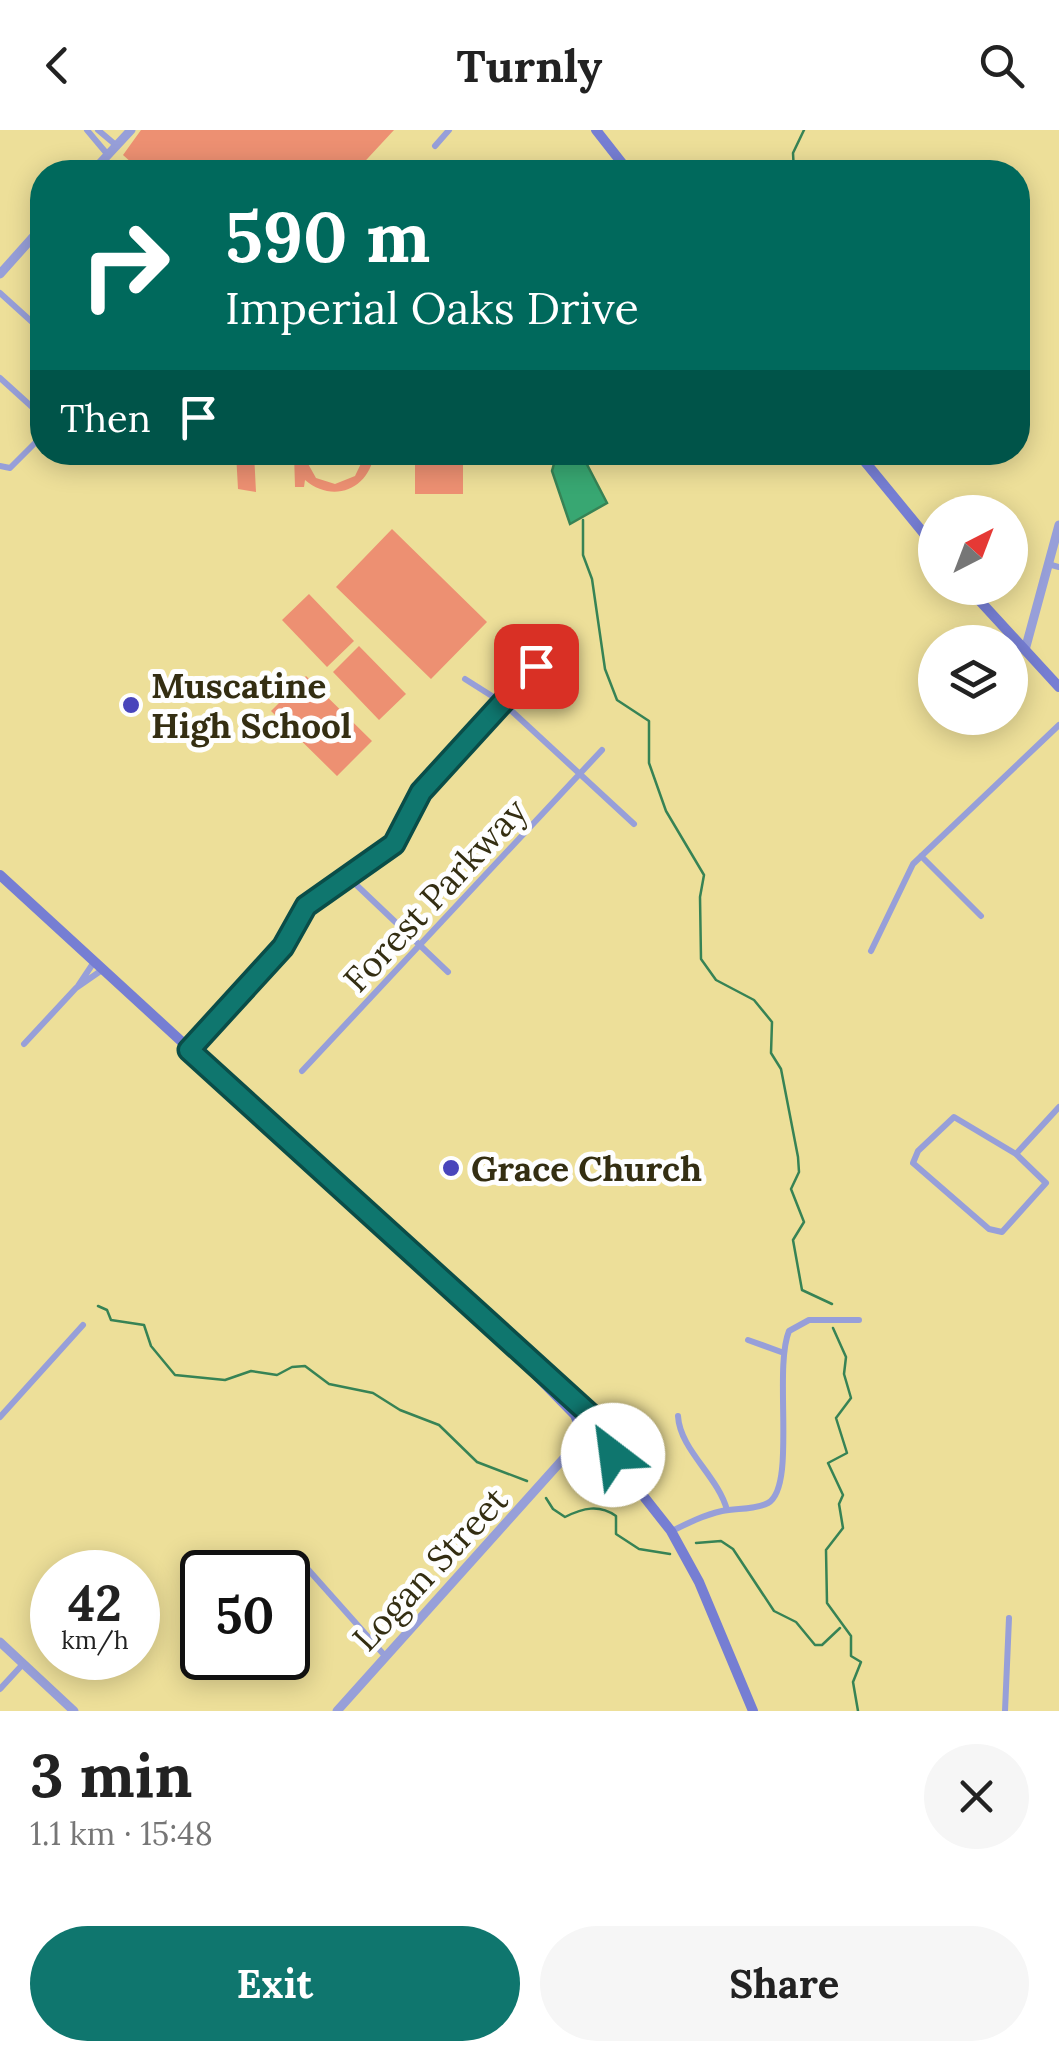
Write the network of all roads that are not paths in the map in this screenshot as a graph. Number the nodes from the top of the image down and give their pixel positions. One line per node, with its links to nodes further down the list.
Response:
1 (86, 130): 8 (street)
2 (98, 130): 6 (street)
3 (130, 130): 6 (street)
4 (449, 130): 7 (street)
5 (596, 130): 10 (main road)
6 (116, 146): 8 (street)
7 (434, 146)
8 (108, 154): 9 (street)
9 (103, 160)
10 (620, 160)
11 (30, 240): 12 (street)
12 (0, 274)
13 (0, 293): 14 (street)
14 (30, 320)
15 (0, 378): 16 (street)
16 (30, 405)
17 (30, 448): 19 (street)
18 (868, 465): 21 (main road)
19 (0, 466)
20 (1059, 524): 22 (street)
21 (918, 526)
22 (1054, 566): 25 (street)
23 (984, 605): 24 (main road)
24 (1002, 625)
25 (1028, 641)
26 (1028, 653): 29 (main road)
27 (536, 666): 30 (street)
28 (464, 679): 30 (street)
29 (1059, 687)
30 (502, 703): 33 (street); 37 (street)
31 (1059, 726): 35 (street)
32 (602, 750): 33 (street, Forest Parkway)
33 (580, 775): 34 (street); 39 (street, Forest Parkway)
34 (634, 824)
35 (922, 856): 38 (street); 40 (street)
36 (0, 875): 41 (main road)
37 (348, 878): 39 (street); 44 (street)
38 (981, 916)
39 (421, 946): 42 (street); 45 (street, Forest Parkway)
40 (871, 951)
41 (98, 966): 43 (street); 44 (main road)
42 (448, 972)
43 (24, 1044)
44 (189, 1050): 52 (main road)
45 (302, 1071)
46 (1059, 1107): 47 (street)
47 (1016, 1154): 47 (street)
48 (859, 1320): 51 (street)
49 (83, 1325): 54 (street)
50 (748, 1340): 51 (street)
51 (784, 1353): 61 (street)
52 (531, 1365): 55 (main road); 56 (main road)
53 (678, 1416): 61 (street)
54 (0, 1417)
55 (602, 1427): 56 (main road); 57 (main road)
56 (582, 1436): 58 (main road); 59 (street, Logan Street)
57 (611, 1447): 58 (main road); 60 (main road)
58 (594, 1456): 59 (street); 60 (main road)
59 (563, 1464): 66 (street, Logan Street)
60 (639, 1490): 62 (main road)
61 (727, 1510): 62 (street)
62 (671, 1532): 71 (main road)
63 (310, 1572): 66 (street)
64 (1009, 1618): 72 (street)
65 (0, 1642): 67 (street)
66 (386, 1657): 70 (street, Logan Street)
67 (23, 1664): 68 (street); 69 (street)
68 (0, 1689)
69 (74, 1711)
70 (336, 1711)
71 (753, 1711)
72 (1004, 1711)

